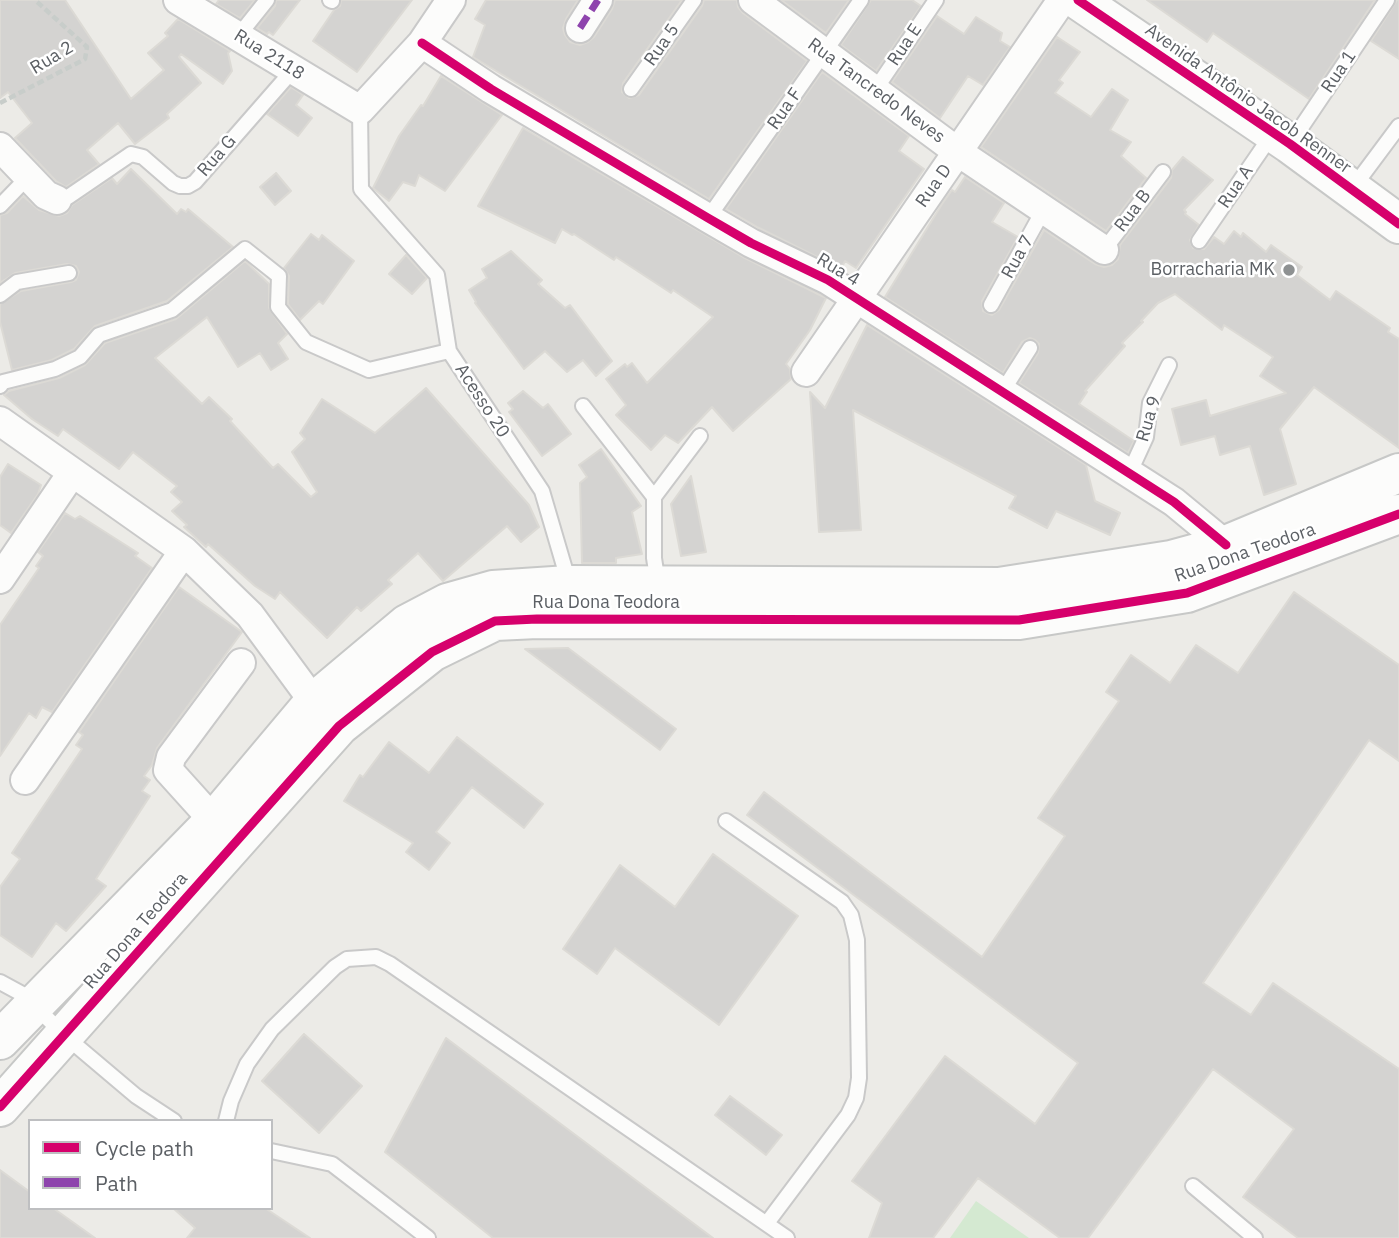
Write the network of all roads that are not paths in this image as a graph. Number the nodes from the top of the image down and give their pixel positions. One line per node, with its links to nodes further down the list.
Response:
1 (178, 0): 13 (street, Rua 2118)
2 (267, 0): 13 (lane)
3 (451, 0): 14 (street)
4 (598, 0): 12 (street)
5 (694, 0): 17 (lane, Rua 5)
6 (753, 0): 15 (street, Rua Tancredo Neves)
7 (861, 0): 15 (lane, Rua F)
8 (936, 0): 18 (lane, Rua E)
9 (1062, 0): 23 (street, Rua D)
10 (1078, 0): 21 (main road, Avenida Antônio Jacob Renner)
11 (1387, 0): 21 (lane, Rua 1)
12 (580, 28)
13 (239, 35): 16 (street, Rua 2118)
14 (422, 43): 19 (street); 30 (street, Rua 4)
15 (824, 53): 18 (street, Rua Tancredo Neves); 30 (lane, Rua F)
16 (293, 70): 19 (street, Rua 2118); 27 (lane, Rua G)
17 (631, 89)
18 (874, 90): 23 (street, Rua Tancredo Neves)
19 (360, 110): 39 (lane)
20 (1399, 126): 26 (lane)
21 (1282, 138): 26 (main road, Avenida Antônio Jacob Renner); 32 (lane, Rua A)
22 (0, 147): 25 (street)
23 (958, 152): 29 (street, Rua Tancredo Neves); 36 (street, Rua D)
24 (1163, 172): 33 (lane, Rua B)
25 (28, 177): 27 (street); 28 (lane)
26 (1351, 190): 31 (main road, Avenida Antônio Jacob Renner)
27 (57, 200)
28 (0, 206)
29 (1044, 209): 33 (street, Rua Tancredo Neves); 37 (lane, Rua 7)
30 (708, 218): 36 (street, Rua 4)
31 (1399, 224)
32 (1199, 241)
33 (1104, 250)
34 (69, 273): 35 (lane)
35 (0, 295)
36 (856, 299): 41 (street, Rua D); 43 (street, Rua 4)
37 (991, 305)
38 (1030, 348): 43 (lane)
39 (449, 351): 42 (lane, Acesso 20); 55 (lane, Acesso 20)
40 (1170, 365): 49 (lane, Rua 9)
41 (806, 372)
42 (0, 386)
43 (1002, 392): 49 (street, Rua 4)
44 (583, 406): 50 (lane)
45 (0, 421): 47 (street)
46 (700, 436): 50 (lane)
47 (72, 472): 53 (street); 54 (street)
48 (1399, 473): 52 (main road, Rua Dona Teodora)
49 (1129, 474): 52 (street, Rua 4)
50 (654, 497): 56 (lane)
51 (1399, 514): 64 (main road, Rua Dona Teodora)
52 (1226, 545): 56 (main road, Rua Dona Teodora)
53 (184, 551): 58 (street); 59 (street)
54 (0, 579)
55 (569, 585): 56 (main road, Rua Dona Teodora); 58 (main road, Rua Dona Teodora)
56 (658, 585)
57 (241, 663): 60 (street)
58 (314, 702): 60 (main road, Rua Dona Teodora)
59 (25, 780)
60 (214, 821): 63 (main road, Rua Dona Teodora)
61 (726, 821): 71 (lane)
62 (0, 982): 63 (lane)
63 (33, 1004): 64 (lane); 65 (main road, Rua Dona Teodora)
64 (65, 1036): 66 (main road, Rua Dona Teodora); 67 (lane)
65 (0, 1040)
66 (0, 1107)
67 (171, 1119)
68 (226, 1119): 71 (lane)
69 (273, 1151): 72 (lane)
70 (1194, 1186): 74 (lane)
71 (766, 1223): 73 (lane)
72 (428, 1238)
73 (787, 1238)
74 (1255, 1238)

